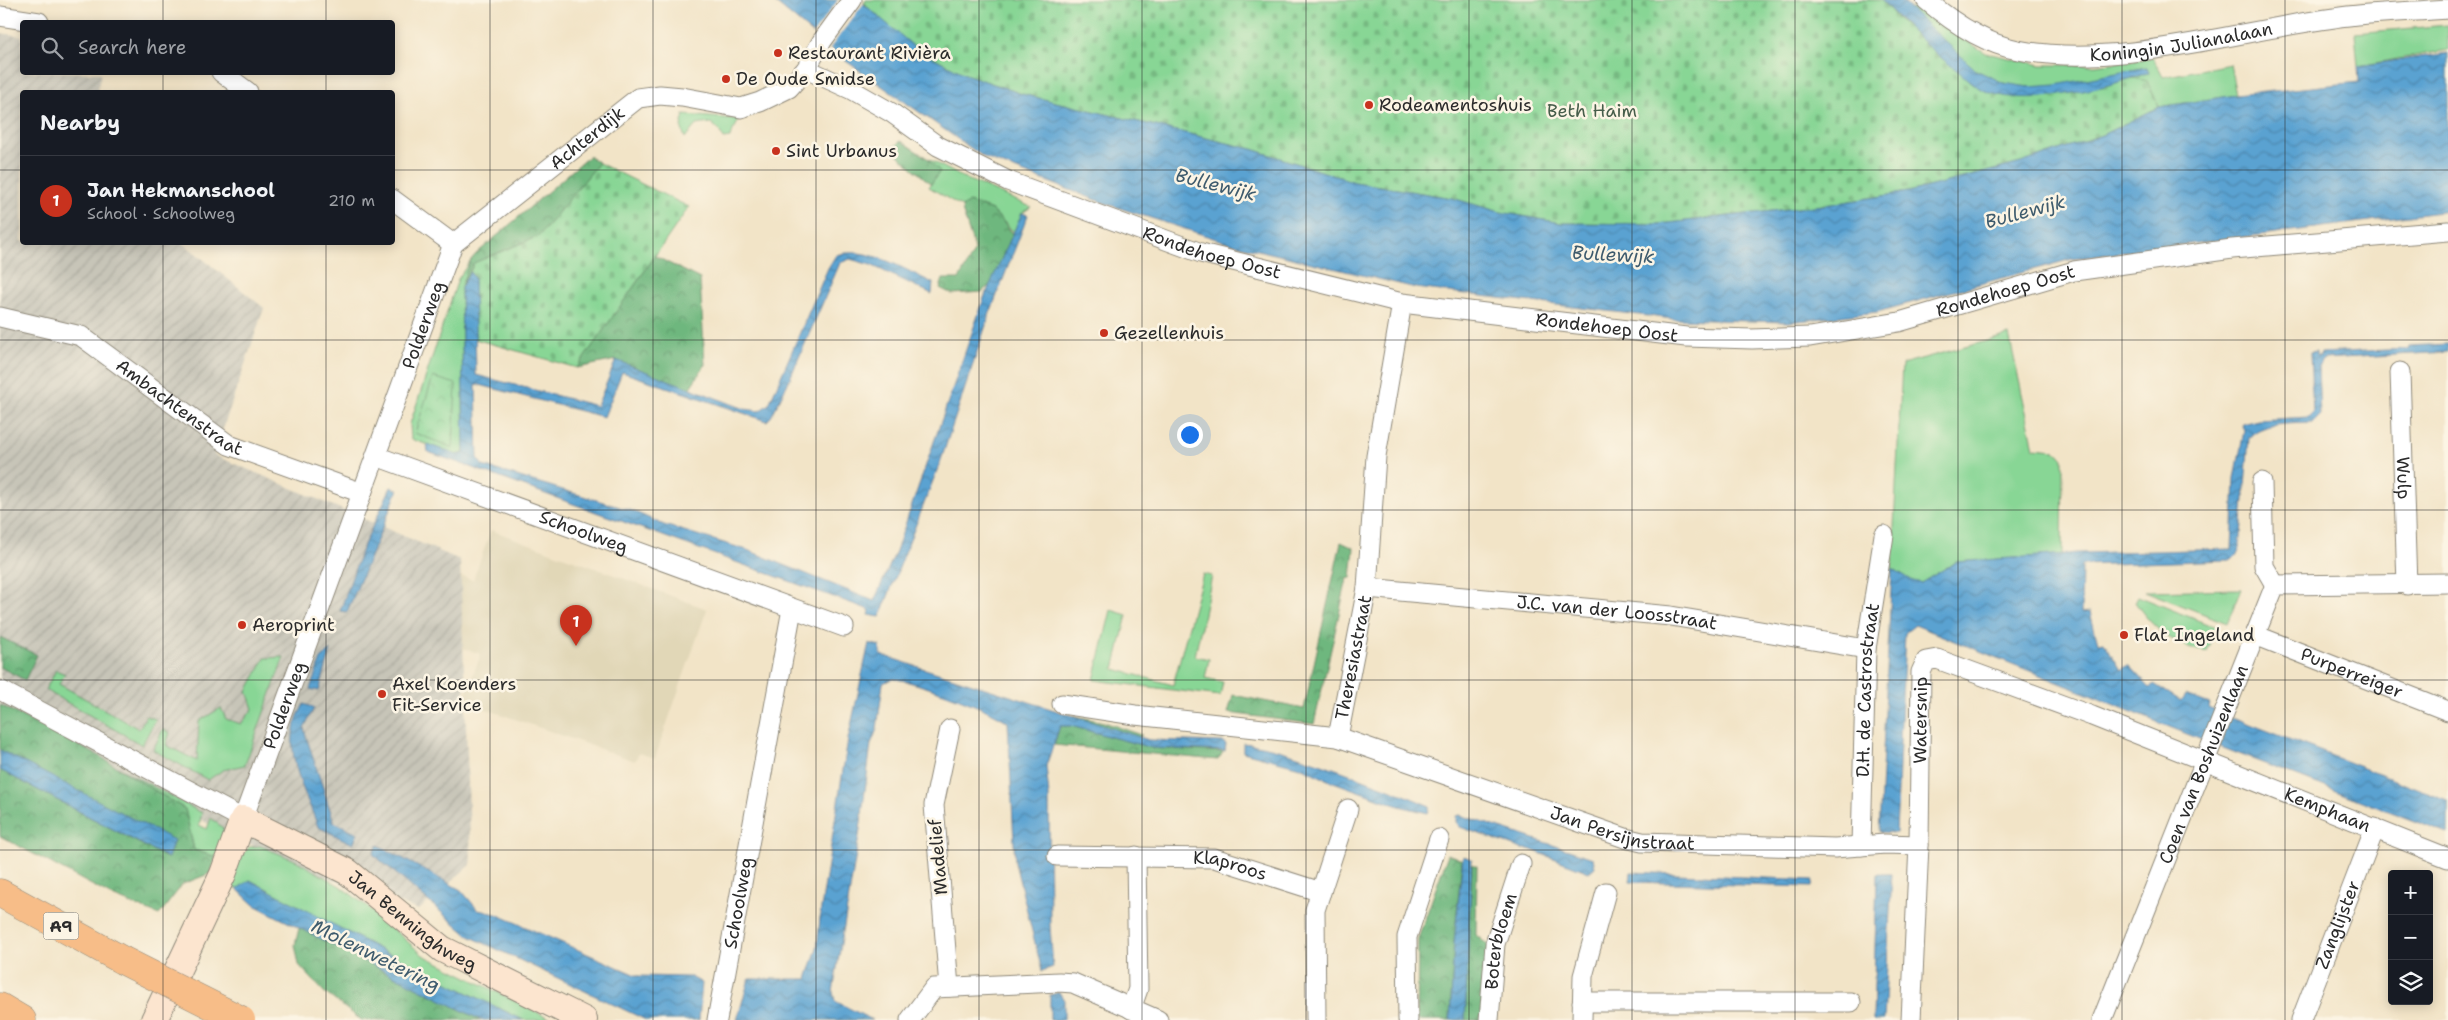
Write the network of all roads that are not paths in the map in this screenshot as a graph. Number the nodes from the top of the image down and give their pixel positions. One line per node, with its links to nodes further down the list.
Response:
1 (852, 0): 6 (street, Achterdijk)
2 (1926, 0): 3 (street, Koningin Julianalaan)
3 (2448, 10)
4 (0, 16): 5 (street)
5 (26, 20)
6 (806, 69): 11 (street, Achterdijk); 12 (street, Rondehoep Oost)
7 (224, 75): 8 (street)
8 (245, 90)
9 (395, 201): 11 (street)
10 (2448, 231): 12 (street, Rondehoep Oost)
11 (453, 244): 15 (street, Polderweg)
12 (1402, 303): 22 (street, Theresiastraat)
13 (0, 317): 17 (street, Ambachtenstraat)
14 (2400, 372): 21 (street, Wulp)
15 (376, 456): 17 (street, Polderweg); 23 (street, Schoolweg)
16 (2262, 482): 20 (street)
17 (362, 493): 34 (street, Polderweg)
18 (1884, 535): 26 (street, D.H. de Castrostraat)
19 (2448, 583): 21 (street)
20 (2275, 585): 21 (street); 25 (street, Coen van Boshuizenlaan)
21 (2407, 585)
22 (1368, 588): 26 (street, J.C. van der Loosstraat); 31 (street, Theresiastraat)
23 (792, 609): 24 (street, Schoolweg); 56 (street, Schoolweg)
24 (844, 627)
25 (2255, 635): 29 (street, Purperreiger); 32 (street, Coen van Boshuizenlaan)
26 (1866, 649): 38 (street, D.H. de Castrostraat)
27 (0, 690): 34 (street)
28 (1062, 704): 31 (street, Theresiastraat)
29 (2448, 711)
30 (950, 729): 46 (street, Madelief)
31 (1338, 737): 38 (street, Jan Persijnstraat)
32 (2209, 753): 35 (street, Kemphaan); 37 (street, Watersnip); 63 (street, Coen van Boshuizenlaan)
33 (1348, 810): 43 (street)
34 (243, 819): 53 (street, Polderweg); 55 (street, Jan Benninghweg)
35 (2375, 828): 41 (street, Kemphaan); 64 (street, Zanglijster)
36 (1439, 839): 60 (street)
37 (1919, 845): 38 (street, Jan Persijnstraat); 62 (street, Watersnip)
38 (1861, 846)
39 (1057, 856): 40 (street, Klaproos)
40 (1136, 856): 43 (street, Klaproos); 49 (street)
41 (2448, 858)
42 (1522, 864): 61 (street, Boterbloem)
43 (1321, 892): 59 (street)
44 (1606, 892): 50 (street)
45 (0, 893): 54 (highway, A9, bridge)
46 (949, 986): 49 (street); 57 (street)
47 (1851, 1002): 51 (street)
48 (0, 1007): 52 (highway)
49 (1131, 1010): 58 (street)
50 (1582, 1011): 51 (street)
51 (1756, 1011)
52 (22, 1020)
53 (154, 1020)
54 (241, 1020)
55 (584, 1020)
56 (716, 1020)
57 (910, 1020)
58 (1158, 1020)
59 (1316, 1020)
60 (1408, 1020)
61 (1489, 1020)
62 (1911, 1020)
63 (2102, 1020)
64 (2301, 1020)

